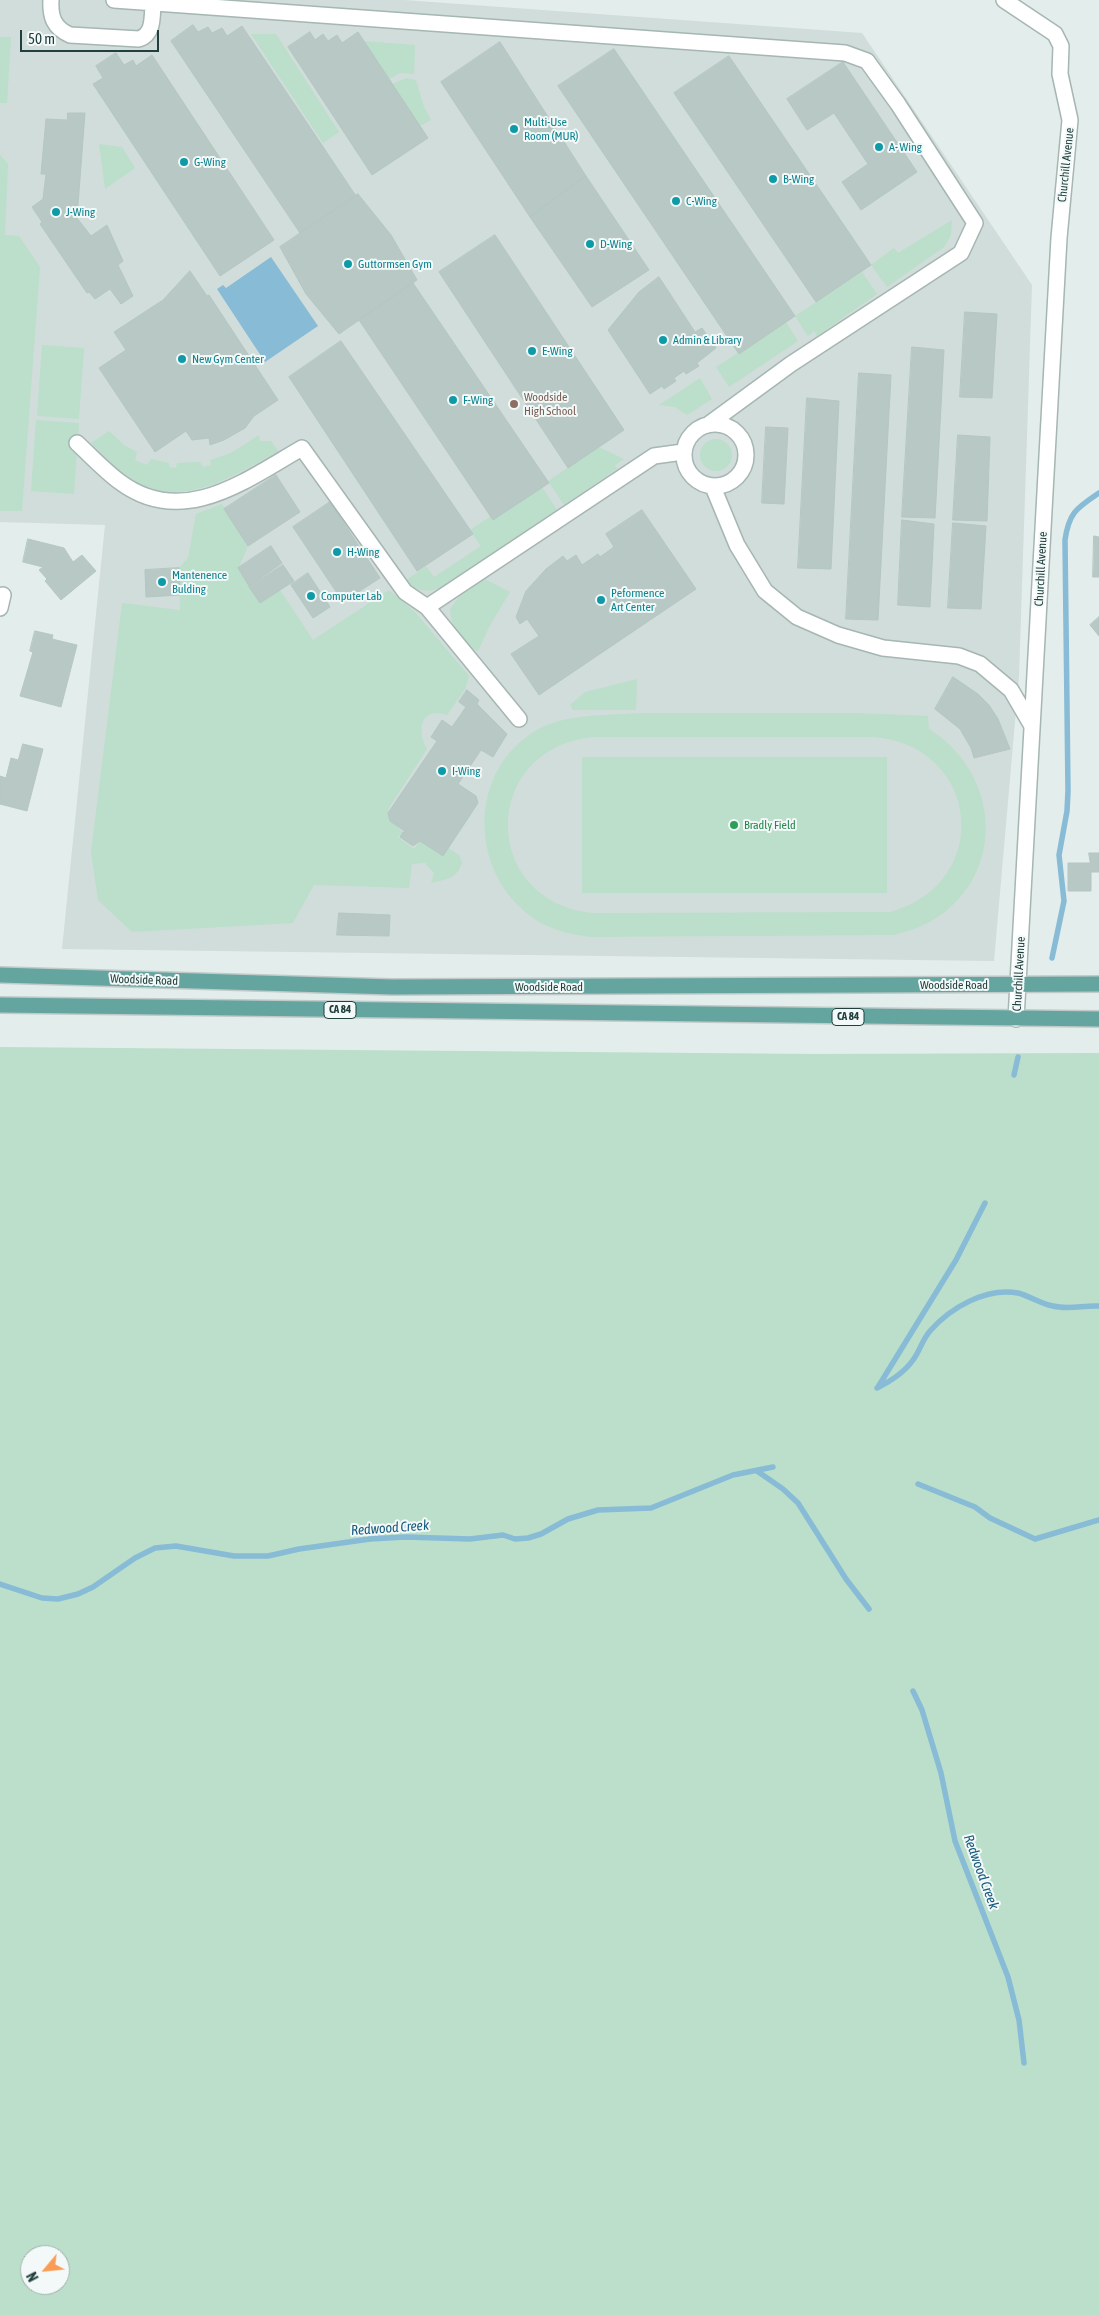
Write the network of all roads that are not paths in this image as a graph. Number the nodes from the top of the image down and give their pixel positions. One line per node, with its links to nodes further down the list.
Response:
1 (51, 0): 4 (street)
2 (114, 0): 4 (street)
3 (1004, 0): 11 (street, Churchill Avenue)
4 (153, 3): 5 (street)
5 (709, 424): 7 (street); 8 (street)
6 (77, 443): 9 (street)
7 (683, 452): 8 (street); 9 (street)
8 (713, 486): 11 (street)
9 (427, 607): 10 (street)
10 (519, 719)
11 (1032, 726): 14 (street, Churchill Avenue)
12 (0, 975): 14 (main road, Woodside Road / CA 84)
13 (1099, 984): 14 (main road, Woodside Road / CA 84)
14 (1018, 985): 16 (street, Churchill Avenue)
15 (0, 1005): 16 (main road, Woodside Road / CA 84)
16 (1016, 1019): 17 (main road, Woodside Road / CA 84)
17 (1099, 1019)

